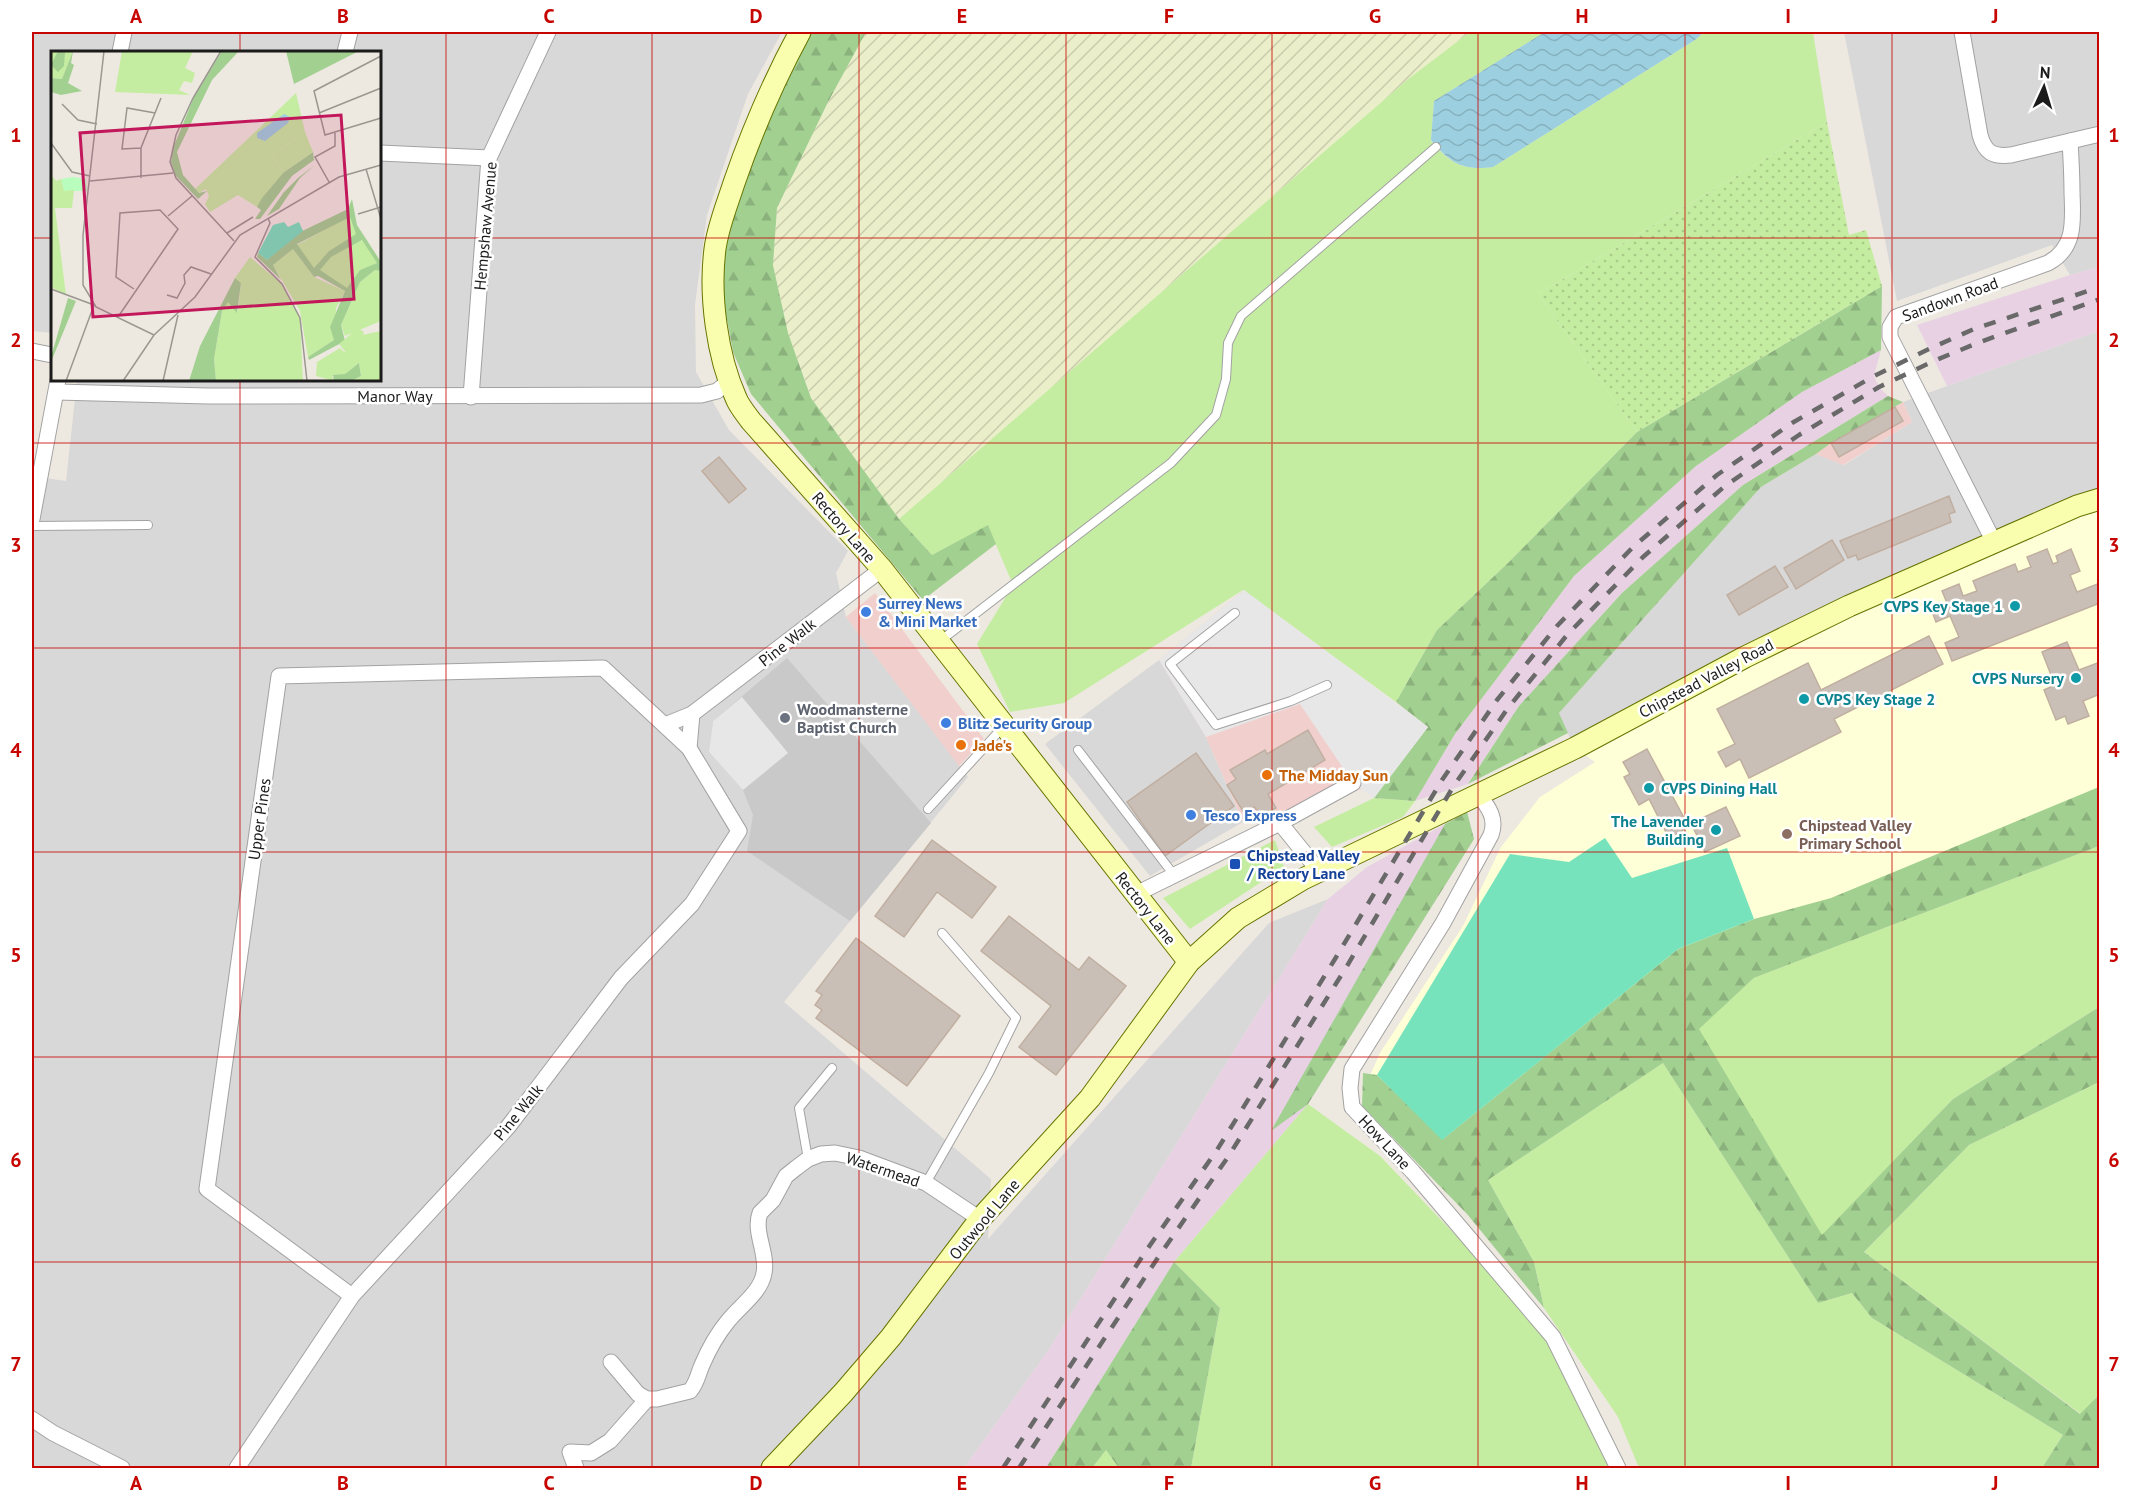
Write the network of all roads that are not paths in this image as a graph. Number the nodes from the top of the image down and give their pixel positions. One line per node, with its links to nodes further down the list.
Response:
1 (124, 32): 6 (street)
2 (350, 32): 7 (street)
3 (548, 32): 12 (street, Hempshaw Avenue)
4 (800, 32): 15 (main road, Rectory Lane)
5 (1962, 32): 9 (street)
6 (120, 51)
7 (345, 51)
8 (2100, 134): 9 (street)
9 (2070, 141): 22 (street, Sandown Road)
10 (1436, 147): 25 (lane)
11 (381, 153): 12 (street)
12 (489, 159): 17 (street, Hempshaw Avenue)
13 (32, 351): 14 (street)
14 (51, 355)
15 (729, 381): 17 (street, Manor Way); 23 (main road, Rectory Lane)
16 (57, 386): 17 (street, Manor Way); 19 (street)
17 (471, 397)
18 (2100, 499): 22 (main road, Chipstead Valley Road)
19 (32, 519)
20 (148, 525): 21 (lane)
21 (32, 526)
22 (1994, 542): 33 (main road, Chipstead Valley Road)
23 (882, 569): 25 (main road, Rectory Lane); 27 (street, Pine Walk)
24 (1235, 613): 26 (lane)
25 (939, 642): 29 (main road, Rectory Lane)
26 (1327, 685)
27 (692, 714): 28 (street, Pine Walk); 30 (street)
28 (665, 725): 30 (street, Pine Walk); 45 (street, Upper Pines)
29 (1004, 726): 34 (lane); 38 (main road, Rectory Lane)
30 (689, 748): 45 (street, Pine Walk)
31 (1078, 750): 37 (lane)
32 (1353, 783): 35 (street)
33 (1479, 795): 36 (main road, Chipstead Valley Road); 53 (street, How Lane)
34 (928, 809)
35 (1280, 823): 36 (street); 37 (street)
36 (1319, 871): 40 (main road, Chipstead Valley Road)
37 (1174, 875): 38 (street)
38 (1136, 894): 40 (main road, Rectory Lane)
39 (942, 933): 43 (lane)
40 (1189, 962): 44 (main road, Outwood Lane)
41 (832, 1068): 42 (lane)
42 (808, 1159): 43 (street, Watermead); 47 (street, Watermead)
43 (926, 1184): 44 (street, Watermead)
44 (980, 1219): 52 (main road, Outwood Lane)
45 (352, 1296): 50 (street, Pine Walk)
46 (611, 1362): 47 (street)
47 (647, 1399): 51 (street)
48 (32, 1419): 49 (street)
49 (122, 1468)
50 (237, 1468)
51 (576, 1468)
52 (772, 1468)
53 (1618, 1468)

